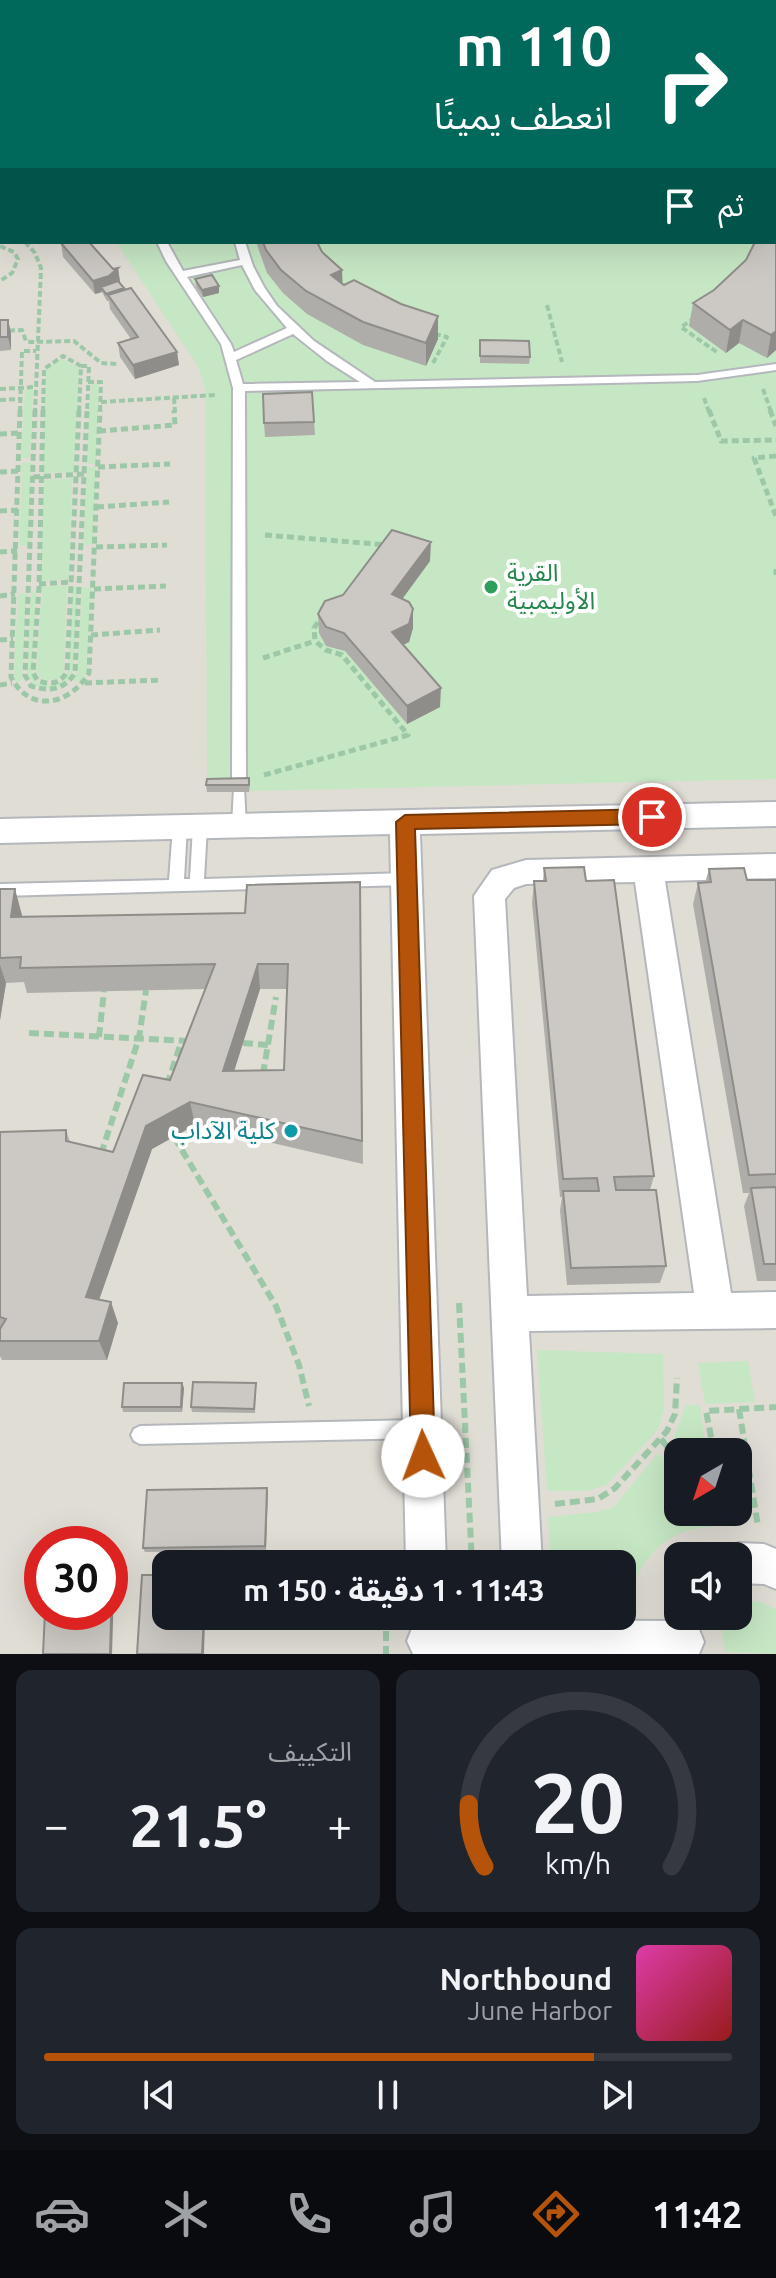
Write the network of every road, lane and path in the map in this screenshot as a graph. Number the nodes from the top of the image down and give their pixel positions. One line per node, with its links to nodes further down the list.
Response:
1 (27, 244): 13 (path)
2 (163, 244): 6 (lane)
3 (240, 244): 5 (lane)
4 (0, 246): 7 (path)
5 (244, 262): 6 (lane); 10 (lane)
6 (181, 275): 16 (lane)
7 (0, 281)
8 (547, 305): 26 (path)
9 (703, 314): 14 (path)
10 (294, 329): 16 (lane); 27 (lane)
11 (0, 331): 13 (path)
12 (427, 332): 17 (path)
13 (37, 342): 15 (path); 18 (path)
14 (710, 347)
15 (36, 351): 21 (path); 29 (path)
16 (231, 358): 31 (lane)
17 (436, 359)
18 (117, 364)
19 (81, 366): 22 (path); 25 (path); 49 (path)
20 (776, 367): 23 (lane)
21 (36, 369): 22 (path); 28 (path)
22 (44, 369): 51 (path)
23 (757, 372): 24 (lane); 36 (path)
24 (697, 378): 26 (lane); 40 (path)
25 (88, 382): 35 (path); 45 (path)
26 (568, 382): 27 (lane)
27 (374, 385): 31 (lane)
28 (35, 387): 29 (path); 42 (path)
29 (21, 388): 30 (path); 33 (path)
30 (0, 389)
31 (239, 391): 32 (path); 80 (lane)
32 (174, 398): 35 (path); 37 (path)
33 (21, 399): 34 (path); 38 (path)
34 (0, 400)
35 (101, 402): 37 (path)
36 (776, 426)
37 (99, 431): 46 (path)
38 (20, 433): 39 (path); 43 (path)
39 (0, 434)
40 (776, 440)
41 (776, 456): 57 (path)
42 (33, 460): 43 (path); 52 (path)
43 (19, 461): 47 (path)
44 (170, 464): 46 (path)
45 (85, 466): 46 (path); 50 (path)
46 (98, 466): 54 (path)
47 (19, 471): 48 (path); 55 (path)
48 (0, 472)
49 (76, 474): 50 (path); 51 (path); 66 (path)
50 (85, 474): 60 (path)
51 (40, 476): 52 (path); 67 (path)
52 (33, 477): 62 (path)
53 (169, 502): 54 (path)
54 (97, 507): 61 (path)
55 (18, 510): 56 (path); 63 (path)
56 (0, 511)
57 (776, 516)
58 (265, 535): 65 (path)
59 (167, 545): 61 (path)
60 (82, 546): 61 (path); 68 (path)
61 (96, 546): 70 (path)
62 (31, 547): 63 (path); 71 (path)
63 (17, 550): 64 (path); 72 (path)
64 (0, 552)
65 (380, 557)
66 (71, 584): 67 (path); 67 (path); 68 (path)
67 (39, 586): 71 (path)
68 (80, 586): 70 (path); 82 (path)
69 (166, 586): 70 (path)
70 (94, 587): 76 (path)
71 (29, 590): 72 (path); 83 (path)
72 (15, 593): 73 (path); 77 (path)
73 (0, 596)
74 (330, 613): 79 (path)
75 (160, 630): 76 (path)
76 (91, 635): 84 (path)
77 (13, 639): 78 (path); 86 (path)
78 (0, 640)
79 (315, 641): 80 (path); 89 (path)
80 (239, 666): 89 (lane)
81 (162, 680): 84 (path)
82 (71, 681): 84 (path); 87 (path)
83 (27, 682): 86 (path); 87 (path)
84 (84, 684): 88 (path)
85 (0, 685): 86 (path)
86 (13, 685): 88 (path)
87 (43, 690): 88 (path)
88 (40, 701)
89 (239, 785): 92 (lane)
90 (776, 814): 91 (street)
91 (405, 822): 92 (street); 97 (street)
92 (239, 825): 93 (street)
93 (190, 827): 94 (street); 98 (lane); 99 (lane)
94 (0, 831)
95 (776, 866): 96 (street)
96 (648, 869): 116 (street); 117 (street)
97 (407, 879): 98 (lane); 121 (street)
98 (197, 884): 99 (lane)
99 (176, 885): 100 (lane)
100 (0, 890)
101 (146, 990): 106 (path)
102 (104, 991): 105 (path)
103 (276, 997): 110 (path)
104 (29, 1033): 105 (path)
105 (99, 1037): 106 (path)
106 (139, 1038): 107 (path); 114 (path)
107 (182, 1040): 108 (path); 112 (path)
108 (199, 1041)
109 (243, 1043): 110 (path)
110 (268, 1045): 111 (path)
111 (261, 1087)
112 (166, 1089)
113 (174, 1137): 122 (path)
114 (96, 1170)
115 (776, 1310): 116 (street)
116 (715, 1311): 117 (street)
117 (509, 1314): 131 (street)
118 (677, 1378): 126 (path)
119 (776, 1407): 120 (path)
120 (739, 1409): 124 (path); 125 (path)
121 (422, 1429): 122 (lane); 130 (street)
122 (314, 1430): 123 (lane)
123 (140, 1435)
124 (711, 1438)
125 (744, 1438)
126 (661, 1439): 127 (path); 129 (path)
127 (664, 1443)
128 (752, 1488): 132 (path)
129 (546, 1505)
130 (426, 1550)
131 (521, 1550)
132 (759, 1565)
133 (386, 1630): 137 (path)
134 (428, 1637): 135 (street)
135 (526, 1637): 136 (street)
136 (684, 1637)
137 (386, 1654)

